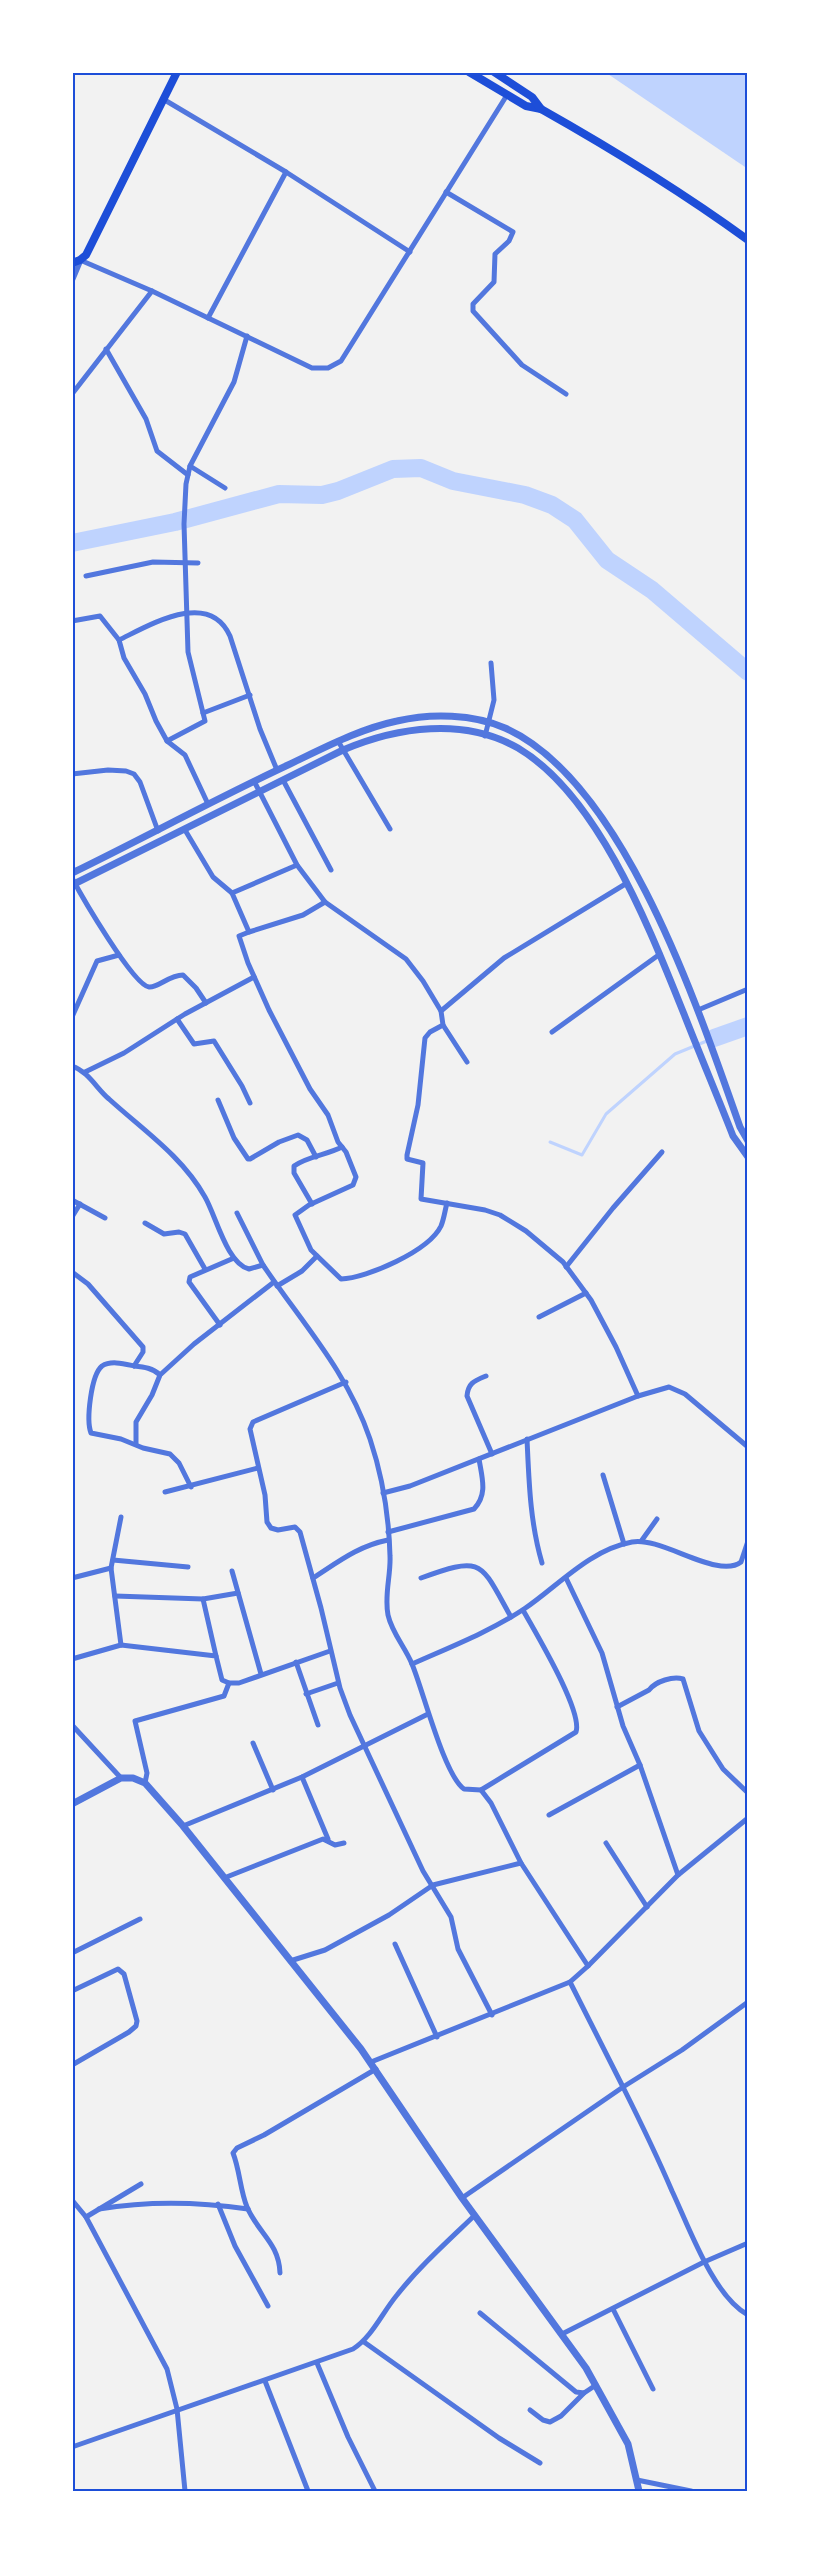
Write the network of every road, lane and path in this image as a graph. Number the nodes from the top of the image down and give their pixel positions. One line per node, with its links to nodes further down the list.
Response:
1 (177, 72): 5 (main road)
2 (469, 72): 4 (highway)
3 (494, 72): 6 (highway)
4 (507, 95): 6 (highway); 8 (street)
5 (163, 99): 7 (street); 11 (main road)
6 (541, 109): 9 (highway)
7 (286, 172): 10 (street); 14 (street)
8 (446, 192): 10 (street); 18 (street)
9 (748, 240)
10 (410, 252): 15 (street)
11 (76, 262): 12 (street); 13 (street)
12 (72, 279)
13 (152, 291): 14 (street); 16 (street)
14 (208, 318): 15 (street)
15 (247, 336): 19 (street)
16 (106, 350): 17 (street); 20 (street)
17 (72, 394)
18 (566, 394)
19 (190, 466): 20 (street); 21 (street)
20 (188, 475): 22 (street)
21 (225, 488)
22 (185, 562): 23 (street); 24 (street); 25 (street)
23 (198, 563)
24 (86, 576)
25 (185, 613): 27 (street); 29 (street); 30 (street)
26 (72, 621): 27 (street)
27 (119, 640): 33 (street)
28 (491, 663): 31 (street)
29 (250, 695): 30 (street); 36 (street)
30 (203, 713): 33 (street)
31 (490, 723): 32 (street); 34 (street); 57 (street)
32 (485, 736): 35 (street); 48 (street)
33 (167, 741): 41 (street)
34 (338, 741): 35 (street); 36 (street)
35 (343, 750): 38 (street); 42 (street)
36 (277, 771): 39 (street)
37 (72, 774): 44 (street)
38 (283, 780): 40 (street); 46 (street)
39 (254, 781): 40 (street); 41 (street)
40 (259, 792): 43 (street); 45 (street)
41 (208, 804): 44 (street)
42 (390, 829)
43 (185, 830): 47 (street); 49 (street)
44 (158, 831): 47 (street)
45 (297, 865): 49 (street); 50 (street)
46 (331, 870)
47 (73, 880): 53 (street)
48 (627, 883): 52 (street); 58 (street)
49 (232, 893): 51 (street)
50 (325, 902): 51 (street); 58 (street)
51 (249, 932): 54 (street)
52 (660, 954): 62 (street); 69 (street)
53 (119, 955): 56 (street); 59 (street)
54 (254, 977): 56 (street); 70 (street)
55 (748, 990): 57 (street)
56 (206, 1003): 60 (street)
57 (698, 1010): 68 (street)
58 (441, 1011): 61 (street)
59 (72, 1017)
60 (177, 1019): 65 (street); 67 (street)
61 (443, 1026): 63 (street); 75 (street)
62 (552, 1032)
63 (467, 1062)
64 (72, 1066): 65 (street)
65 (86, 1072): 83 (street)
66 (218, 1100): 72 (street)
67 (250, 1103)
68 (747, 1140): 69 (street)
69 (739, 1146): 73 (street)
70 (342, 1147): 72 (street); 77 (street)
71 (662, 1152): 85 (street)
72 (316, 1157): 77 (street)
73 (748, 1157)
74 (72, 1200): 76 (street)
75 (447, 1203): 82 (street); 85 (street)
76 (80, 1204): 79 (street); 80 (street)
77 (312, 1204): 82 (street)
78 (237, 1213): 84 (street)
79 (72, 1217)
80 (105, 1218)
81 (145, 1223): 86 (street)
82 (317, 1256): 88 (street)
83 (234, 1258): 84 (street); 86 (street)
84 (263, 1265): 88 (street)
85 (566, 1267): 89 (street)
86 (205, 1269): 91 (street)
87 (72, 1272): 92 (street)
88 (275, 1284): 91 (street); 95 (street)
89 (585, 1293): 90 (street); 96 (street)
90 (539, 1317)
91 (220, 1325): 93 (street)
92 (134, 1366): 93 (street); 98 (street)
93 (160, 1375): 98 (street)
94 (486, 1376): 100 (street)
95 (345, 1382): 102 (street); 106 (street)
96 (638, 1396): 97 (street); 99 (street)
97 (526, 1439): 100 (street); 115 (street)
98 (136, 1443): 104 (street)
99 (748, 1447)
100 (492, 1454): 101 (street)
101 (479, 1459): 106 (street); 109 (street)
102 (258, 1468): 104 (street); 120 (street)
103 (603, 1475): 113 (street)
104 (191, 1486): 105 (street)
105 (165, 1492)
106 (383, 1493): 109 (street)
107 (121, 1517): 114 (street)
108 (657, 1519): 111 (street)
109 (388, 1532): 110 (street)
110 (388, 1540): 120 (street); 133 (street)
111 (642, 1540): 112 (street); 113 (street)
112 (748, 1541)
113 (624, 1544): 122 (street)
114 (113, 1560): 116 (street); 117 (street)
115 (542, 1563)
116 (188, 1567)
117 (111, 1568): 119 (street); 124 (street)
118 (232, 1571): 123 (street)
119 (72, 1578)
120 (313, 1578): 129 (street)
121 (421, 1578): 127 (street)
122 (566, 1578): 126 (street); 138 (street)
123 (238, 1593): 125 (street); 134 (street)
124 (115, 1596): 125 (street); 128 (street)
125 (203, 1599): 130 (street)
126 (523, 1610): 127 (street); 149 (street)
127 (511, 1617): 133 (street)
128 (121, 1645): 130 (street); 131 (street)
129 (330, 1650): 132 (street); 136 (street)
130 (216, 1656): 135 (street)
131 (72, 1659)
132 (296, 1662): 134 (street); 137 (street)
133 (412, 1664): 139 (street)
134 (261, 1674): 135 (street)
135 (229, 1683): 147 (street)
136 (338, 1683): 137 (street); 143 (street)
137 (306, 1695): 141 (street)
138 (617, 1707): 144 (street); 150 (street)
139 (428, 1714): 143 (street); 149 (street)
140 (72, 1725): 146 (street)
141 (318, 1725)
142 (253, 1743): 148 (street)
143 (364, 1745): 145 (street); 161 (street)
144 (640, 1765): 152 (street); 159 (street)
145 (302, 1777): 148 (street); 155 (street)
146 (121, 1778): 147 (street); 151 (street)
147 (145, 1784): 154 (street)
148 (273, 1790): 154 (street)
149 (481, 1790): 158 (street)
150 (748, 1793)
151 (72, 1804)
152 (549, 1815)
153 (748, 1818): 159 (street)
154 (183, 1826): 160 (street)
155 (328, 1839): 156 (street); 160 (street)
156 (344, 1843)
157 (606, 1843): 162 (street)
158 (521, 1863): 161 (street); 167 (street)
159 (678, 1875): 162 (street)
160 (224, 1878): 166 (street)
161 (433, 1885): 166 (street); 171 (street)
162 (647, 1907): 167 (street)
163 (140, 1918): 165 (street)
164 (394, 1944): 172 (street)
165 (72, 1953)
166 (290, 1961): 173 (street)
167 (588, 1966): 168 (street)
168 (570, 1982): 171 (street); 176 (street)
169 (72, 1991): 174 (street)
170 (748, 2002): 176 (street)
171 (492, 2015): 172 (street)
172 (437, 2037): 173 (street)
173 (371, 2062): 175 (street)
174 (72, 2065)
175 (376, 2069): 178 (street); 182 (street)
176 (623, 2088): 178 (street); 186 (street)
177 (141, 2184): 181 (street)
178 (462, 2198): 183 (street)
179 (72, 2200): 184 (street)
180 (218, 2205): 181 (street); 182 (street); 188 (street)
181 (99, 2209): 184 (street)
182 (248, 2209): 187 (street)
183 (475, 2215): 192 (street); 193 (street)
184 (86, 2217): 199 (street)
185 (748, 2243): 186 (street)
186 (704, 2262): 189 (street); 191 (street)
187 (280, 2273)
188 (268, 2306)
189 (614, 2308): 192 (street); 197 (street)
190 (480, 2313): 198 (street)
191 (748, 2315)
192 (562, 2334): 196 (street)
193 (364, 2342): 194 (street); 202 (street)
194 (316, 2363): 195 (street); 206 (street)
195 (265, 2381): 199 (street); 205 (street)
196 (596, 2385): 198 (street); 203 (street)
197 (653, 2389)
198 (584, 2393): 200 (street)
199 (177, 2409): 201 (street); 204 (street)
200 (530, 2410)
201 (72, 2447)
202 (540, 2463)
203 (638, 2480): 207 (street); 208 (street)
204 (184, 2491)
205 (308, 2491)
206 (375, 2491)
207 (639, 2491)
208 (691, 2491)

